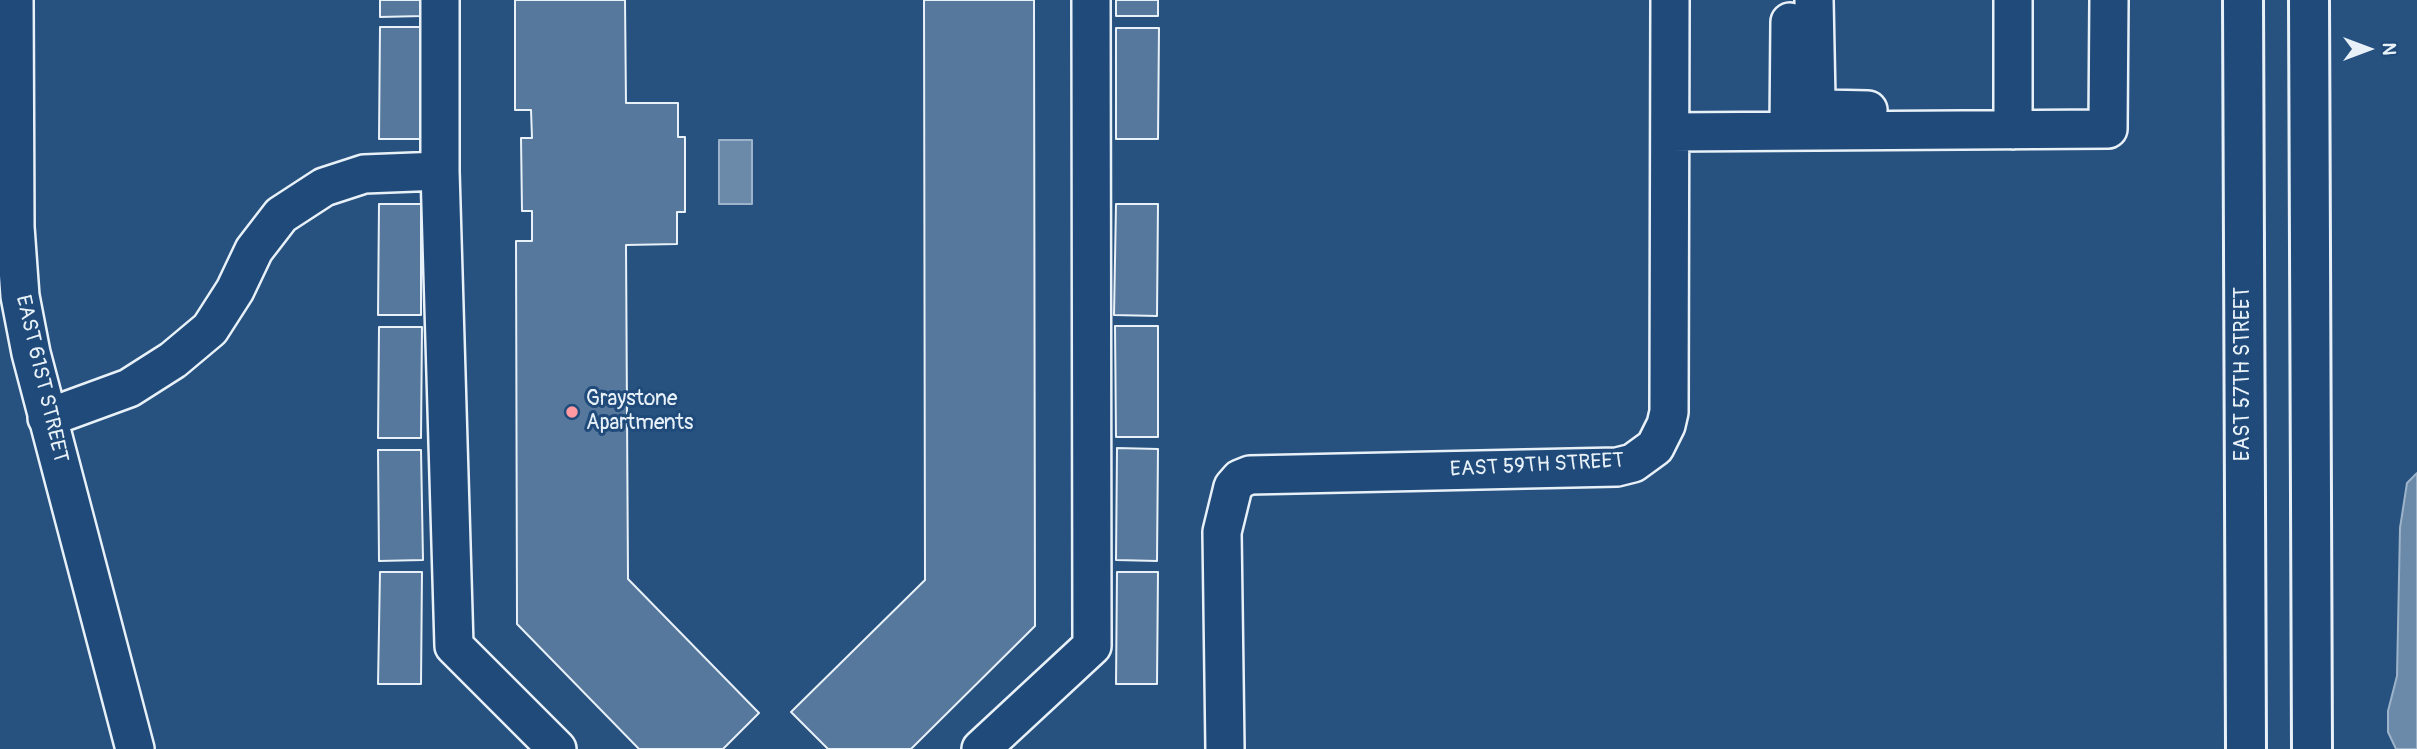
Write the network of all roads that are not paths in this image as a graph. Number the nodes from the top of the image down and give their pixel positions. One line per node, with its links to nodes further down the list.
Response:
1 (440, 0): 14 (street)
2 (1091, 0): 19 (street)
3 (1670, 0): 13 (street, EAST 59TH STREET)
4 (1790, 0): 12 (street)
5 (1814, 0): 11 (street)
6 (2013, 0): 11 (street)
7 (2109, 0): 11 (street)
8 (2243, 0): 21 (main road, EAST 57TH STREET)
9 (2309, 0): 22 (main road)
10 (9, 20): 15 (street, EAST 61ST STREET)
11 (2010, 130): 12 (street)
12 (1789, 131): 13 (street)
13 (1670, 132): 20 (street, EAST 59TH STREET)
14 (440, 171): 16 (street); 18 (street)
15 (12, 312): 16 (street, EAST 61ST STREET)
16 (47, 418): 17 (street, EAST 61ST STREET)
17 (135, 749)
18 (556, 749)
19 (981, 749)
20 (1225, 749)
21 (2246, 749)
22 (2312, 749)

